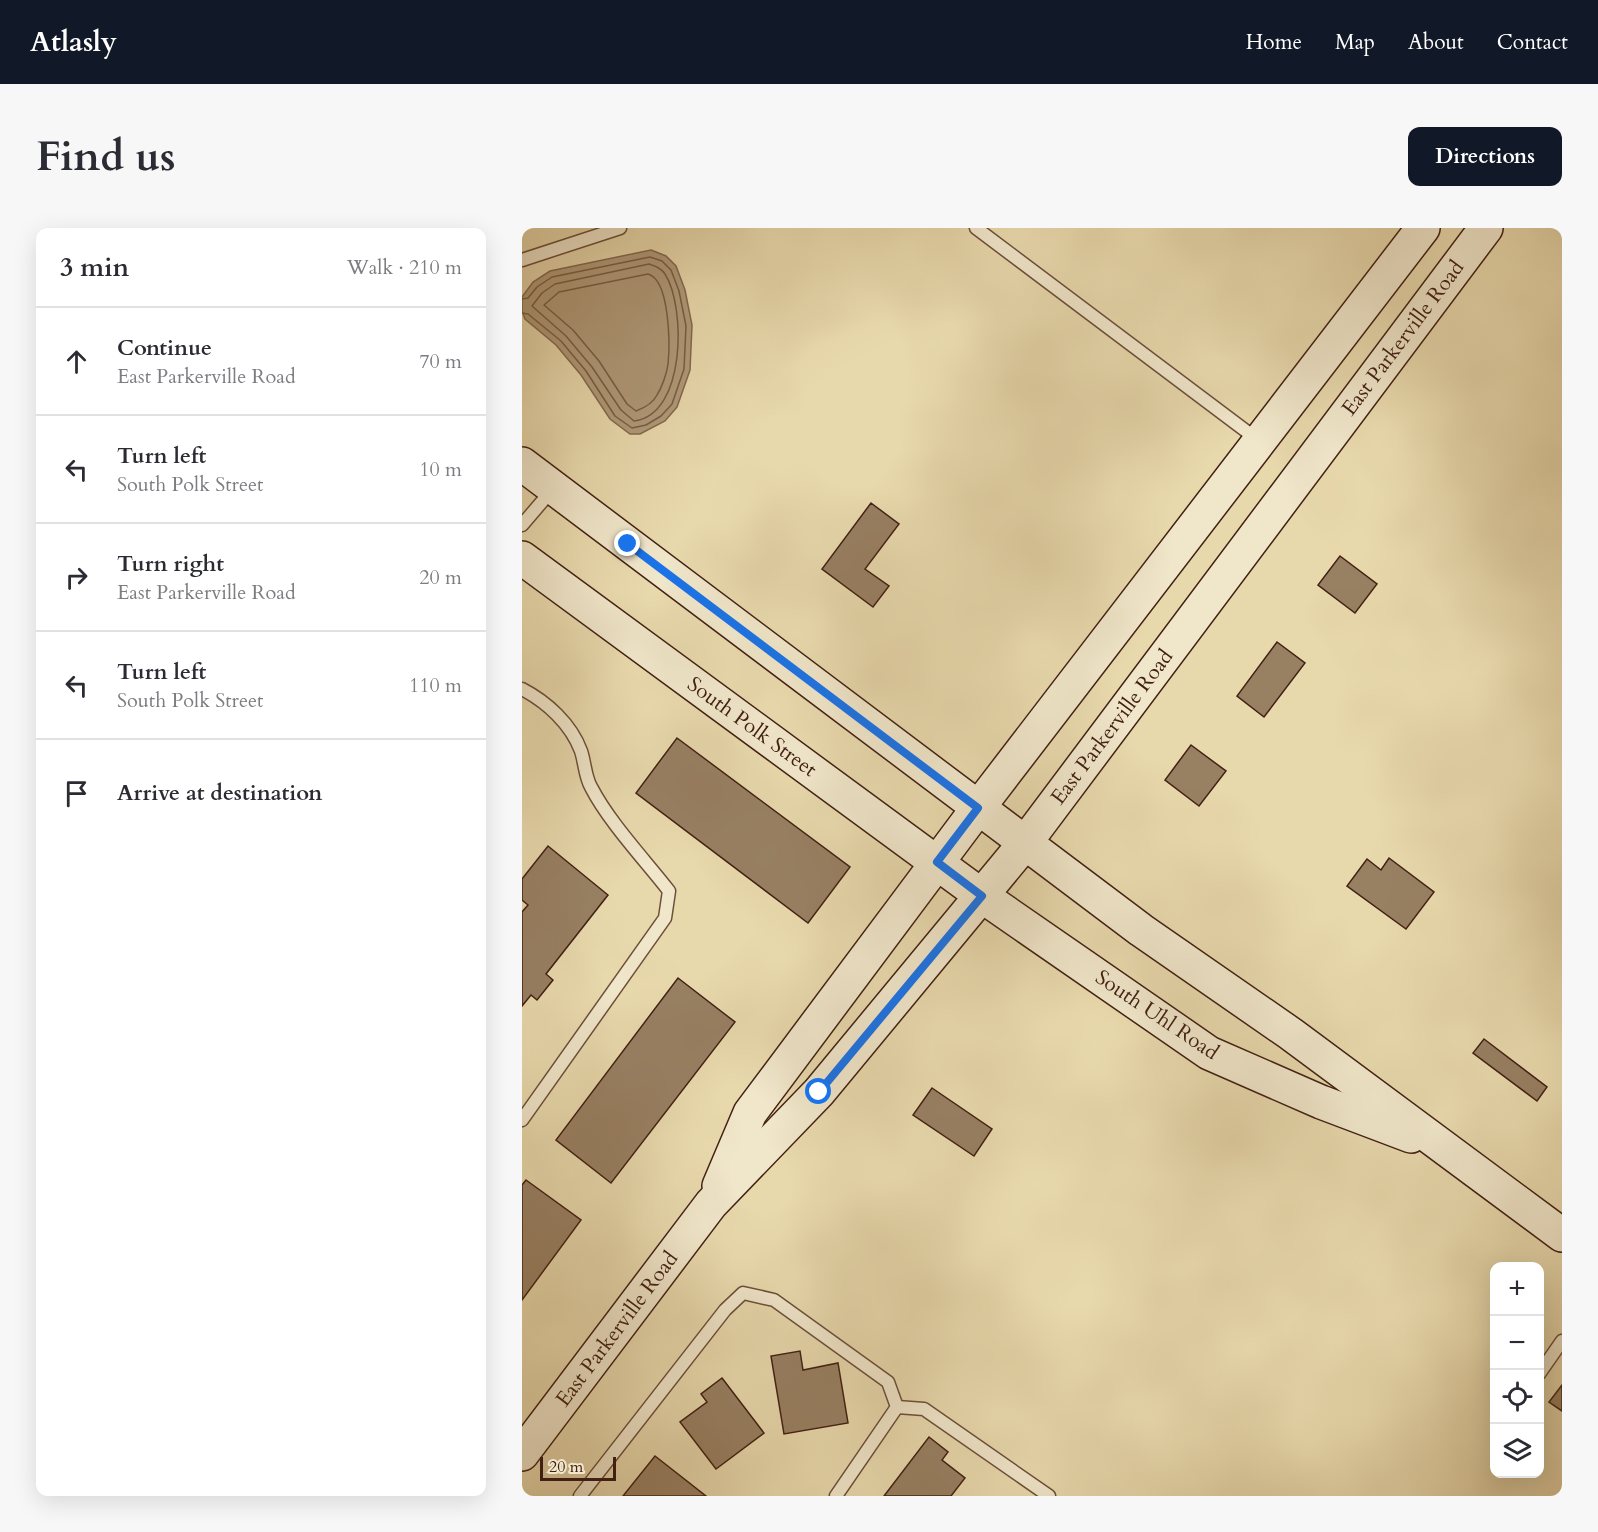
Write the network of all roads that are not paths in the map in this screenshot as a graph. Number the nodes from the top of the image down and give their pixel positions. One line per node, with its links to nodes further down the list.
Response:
1 (620, 228): 5 (lane)
2 (976, 228): 6 (lane)
3 (1423, 228): 6 (main road, East Parkerville Road)
4 (1486, 228): 12 (main road, East Parkerville Road)
5 (522, 260)
6 (1260, 442): 11 (main road, East Parkerville Road)
7 (532, 475): 8 (lane); 11 (main road)
8 (522, 525)
9 (522, 558): 13 (main road, South Polk Street)
10 (522, 689): 15 (lane)
11 (978, 808): 12 (main road); 13 (main road, East Parkerville Road)
12 (1025, 843): 14 (main road, East Parkerville Road); 16 (main road, South Uhl Road)
13 (937, 862): 14 (main road, South Polk Street); 17 (main road, East Parkerville Road)
14 (982, 896): 16 (main road, South Uhl Road); 17 (main road, East Parkerville Road)
15 (522, 1120)
16 (1446, 1149): 18 (main road, South Uhl Road)
17 (711, 1204): 22 (main road, East Parkerville Road)
18 (1562, 1235)
19 (1562, 1341): 20 (lane)
20 (1542, 1370)
21 (897, 1407): 23 (lane); 24 (lane); 25 (lane)
22 (522, 1454)
23 (580, 1496)
24 (836, 1496)
25 (1049, 1496)

